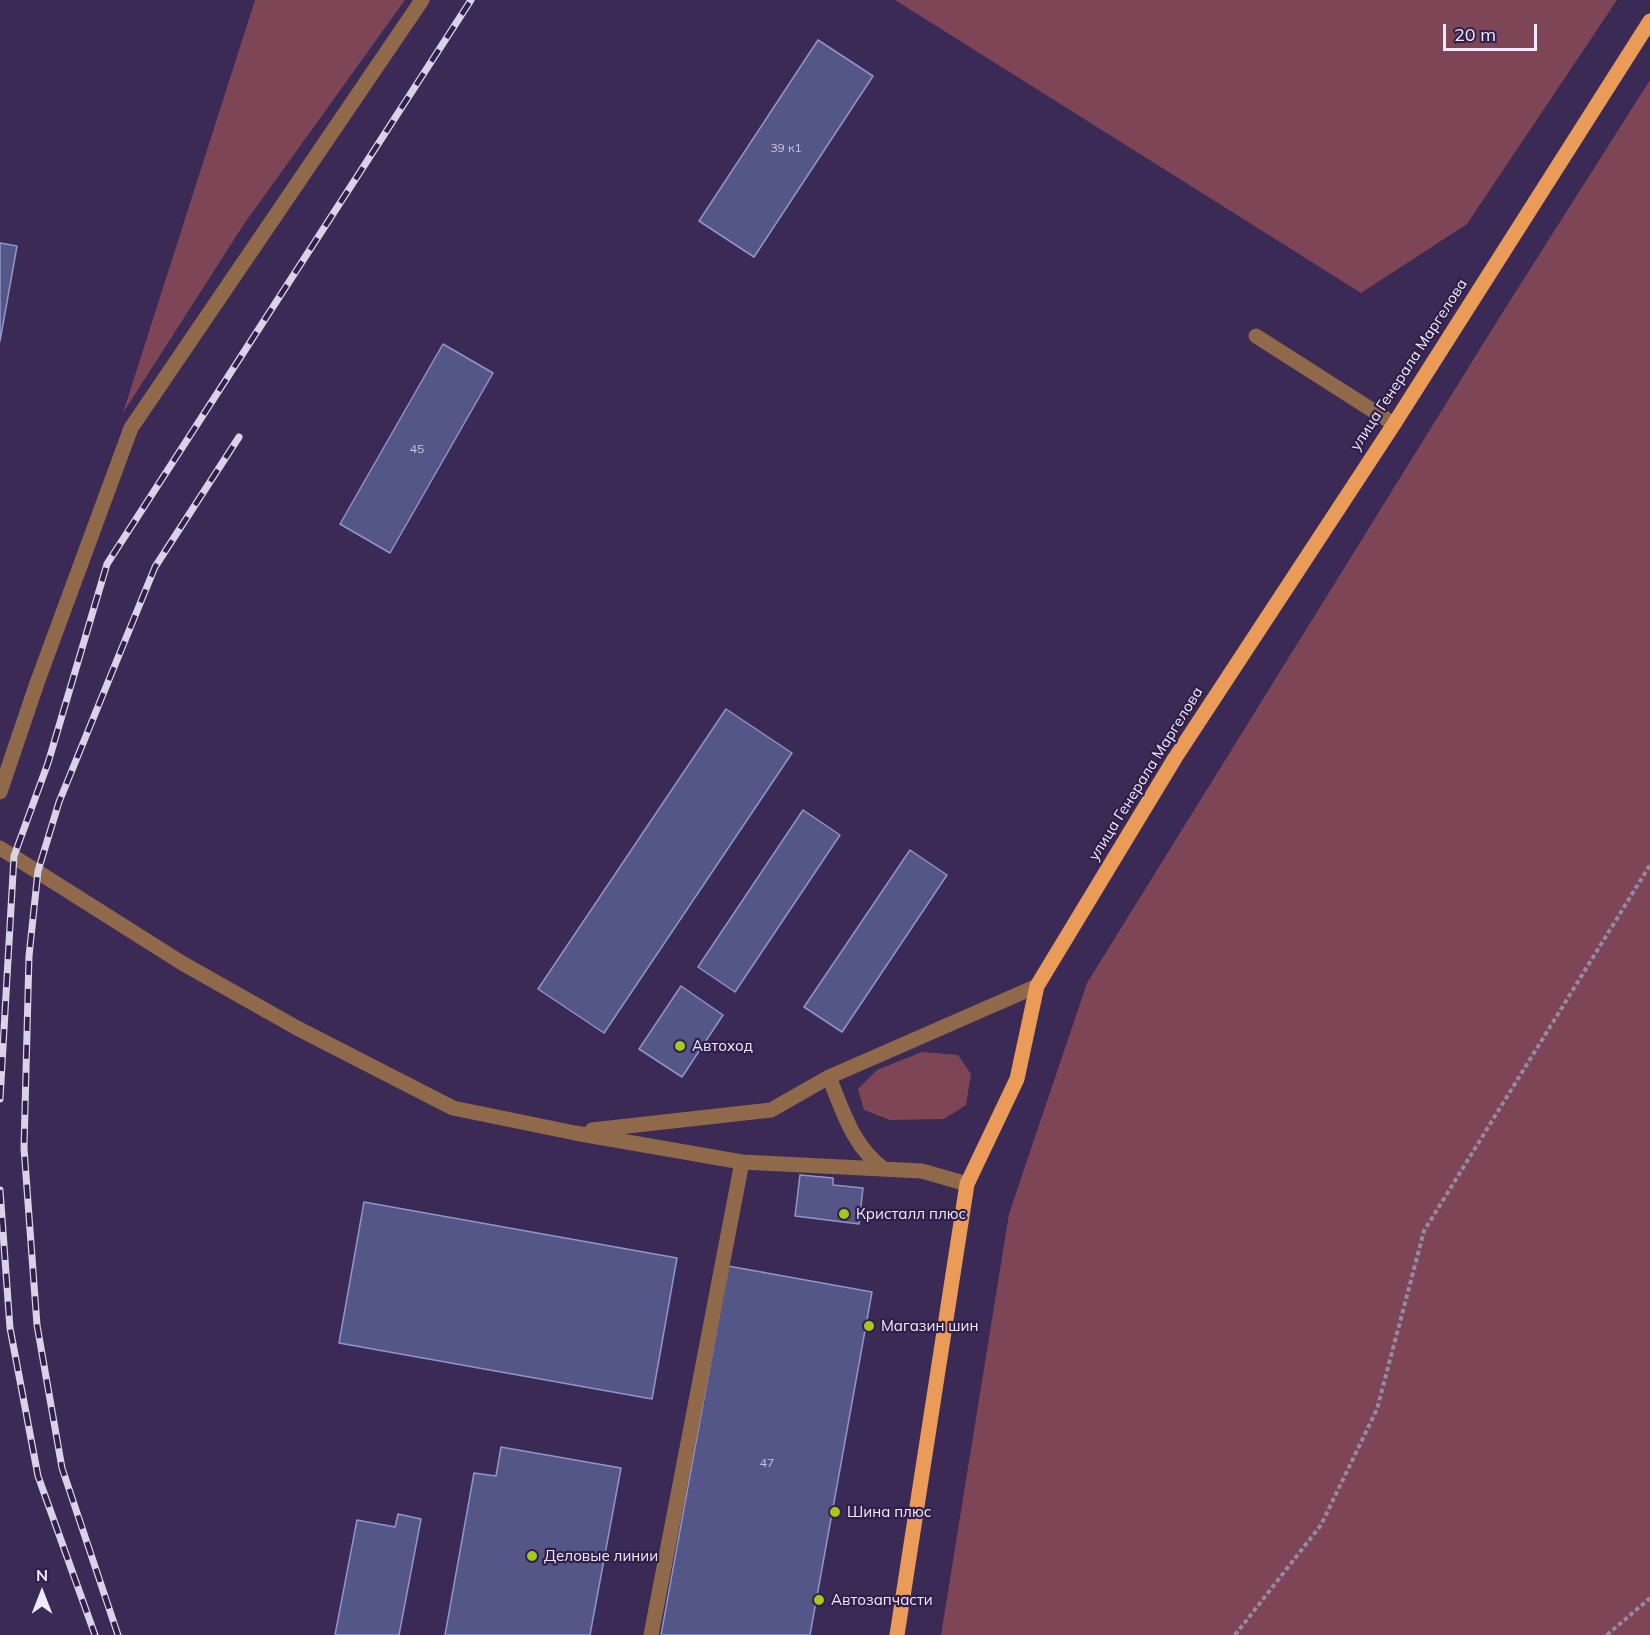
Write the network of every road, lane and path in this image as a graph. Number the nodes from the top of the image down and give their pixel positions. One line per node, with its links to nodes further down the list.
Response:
1 (422, 0): 5 (street)
2 (1650, 21): 4 (main road, улица Генерала Маргелова)
3 (1256, 336): 4 (street)
4 (1394, 424): 8 (main road, улица Генерала Маргелова)
5 (0, 792)
6 (0, 848): 10 (street)
7 (1650, 865): 17 (path)
8 (1037, 986): 9 (street); 13 (main road, улица Генерала Маргелова)
9 (829, 1077): 10 (street); 12 (street)
10 (574, 1132): 11 (street)
11 (742, 1162): 12 (street); 15 (street)
12 (884, 1169): 13 (street)
13 (967, 1184): 16 (main road, улица Генерала Маргелова)
14 (1650, 1598): 18 (path)
15 (651, 1635)
16 (897, 1635)
17 (1235, 1635)
18 (1607, 1635)

